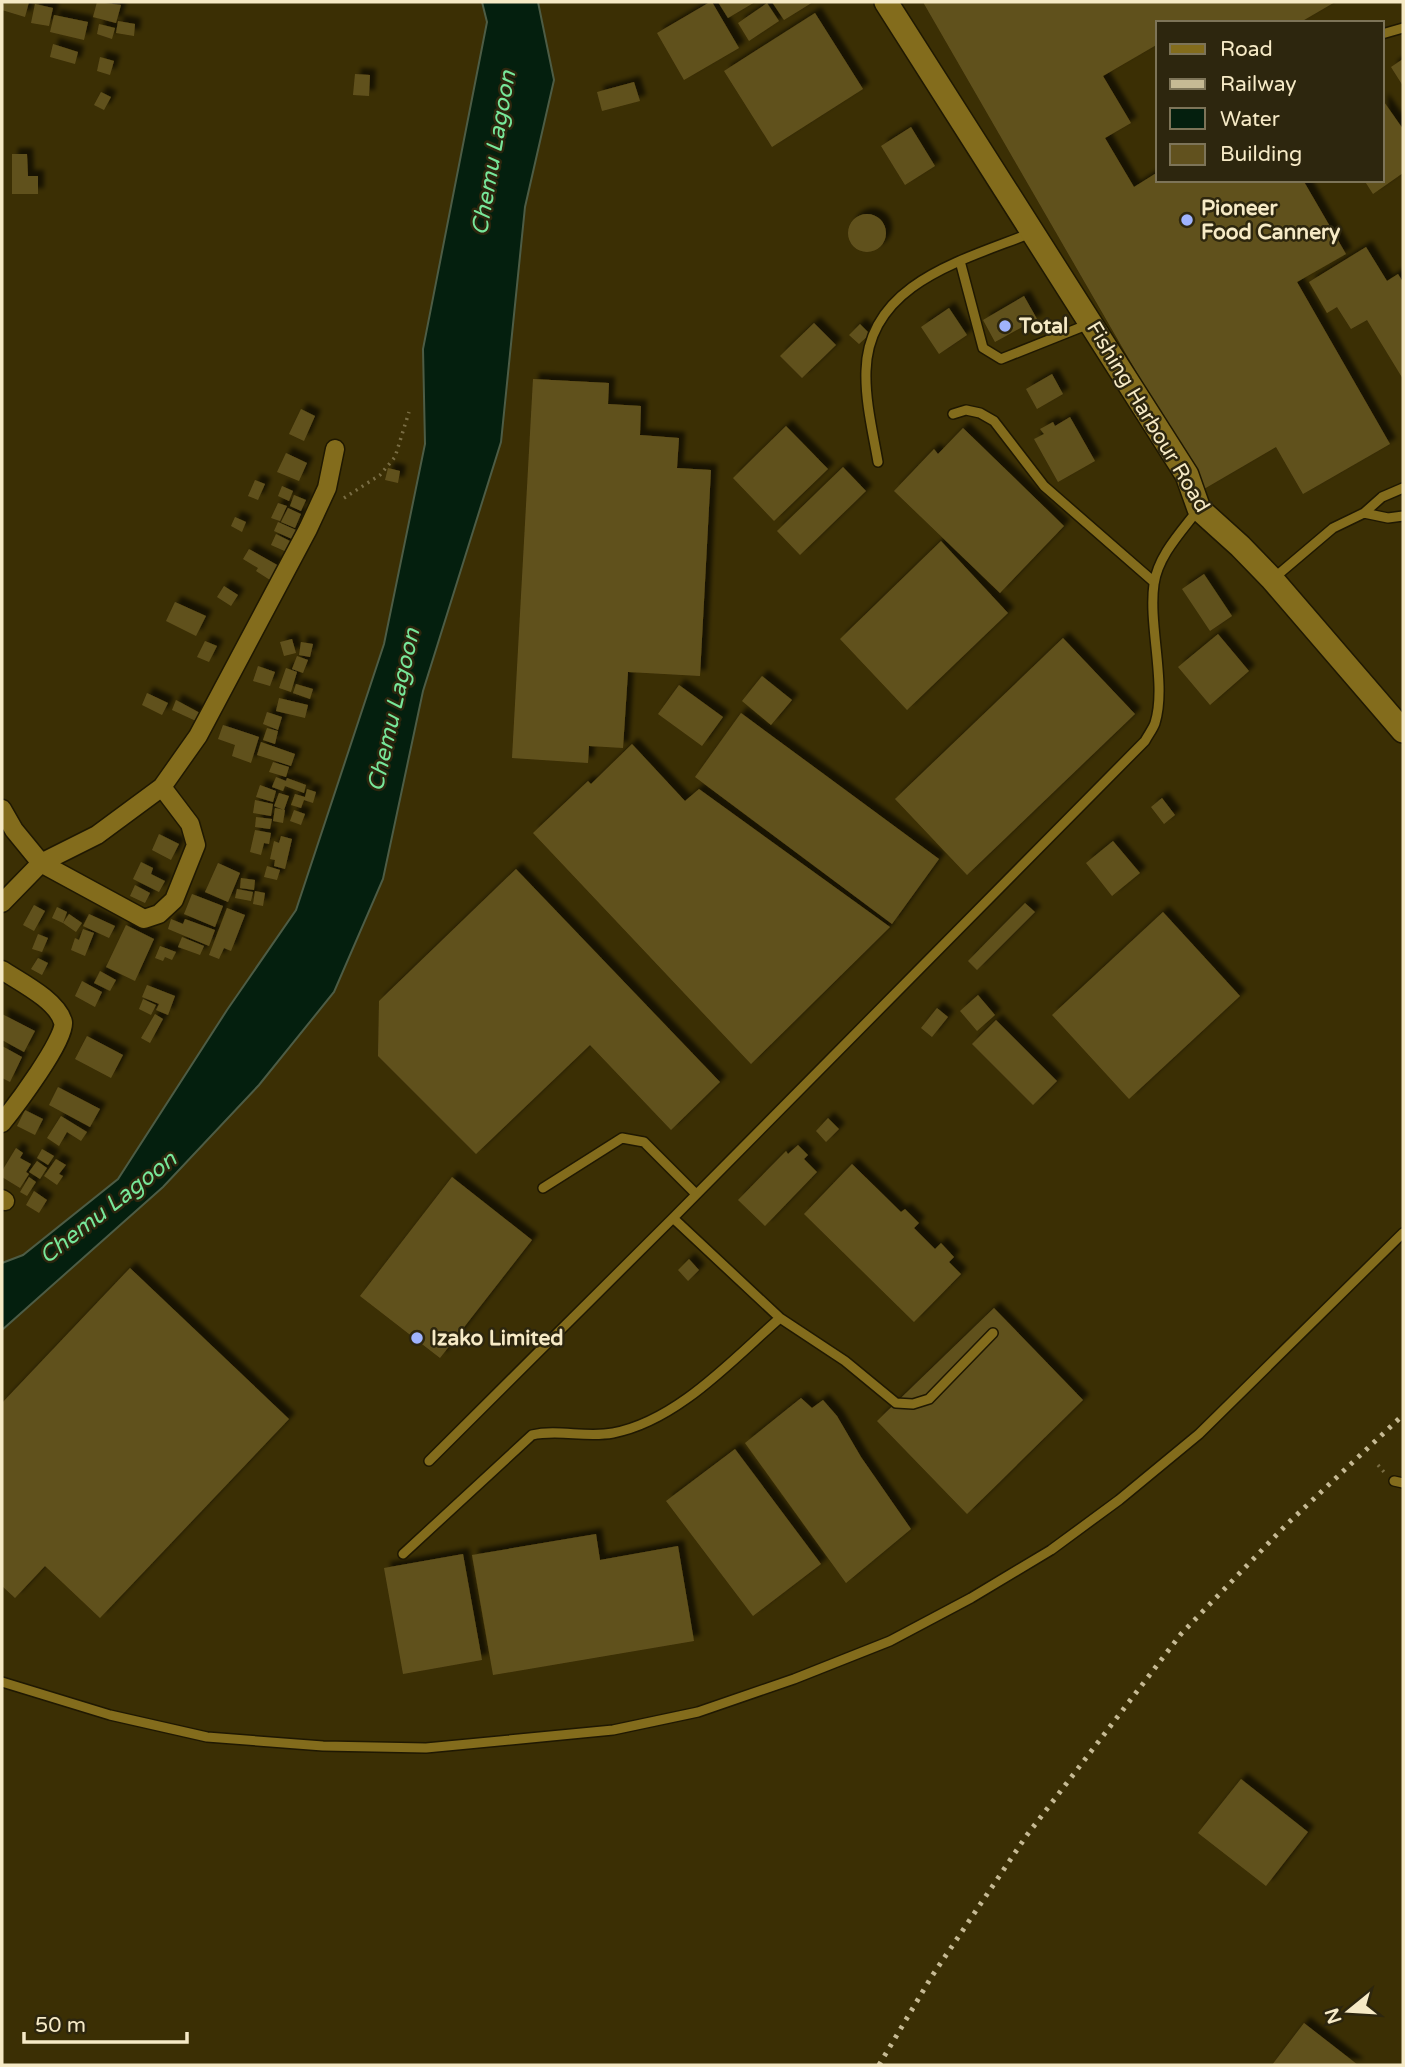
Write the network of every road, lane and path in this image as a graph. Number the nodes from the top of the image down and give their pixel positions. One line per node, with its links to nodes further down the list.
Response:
1 (886, 2): 4 (street, Fishing Harbour Road)
2 (1403, 27): 3 (lane)
3 (1384, 33)
4 (1033, 232): 5 (lane); 6 (street, Fishing Harbour Road)
5 (960, 261): 6 (lane); 10 (lane)
6 (1091, 324): 13 (street, Fishing Harbour Road)
7 (409, 412): 12 (path)
8 (953, 414): 17 (lane)
9 (335, 449): 19 (street)
10 (878, 462)
11 (1403, 488): 14 (lane)
12 (344, 498)
13 (1199, 509): 16 (street, Fishing Harbour Road); 17 (lane)
14 (1364, 513): 15 (lane); 16 (lane)
15 (1403, 516)
16 (1272, 579): 18 (street, Fishing Harbour Road)
17 (1154, 582): 26 (lane)
18 (1403, 732)
19 (162, 788): 21 (street); 21 (street)
20 (2, 809): 21 (street)
21 (41, 863): 22 (street)
22 (2, 903)
23 (2, 970): 24 (street)
24 (2, 1123)
25 (543, 1188): 26 (lane)
26 (695, 1194): 27 (lane)
27 (673, 1218): 29 (lane); 31 (lane)
28 (1403, 1233): 33 (lane)
29 (780, 1318): 30 (lane); 32 (lane)
30 (993, 1333)
31 (429, 1461)
32 (404, 1553)
33 (2, 1682)

